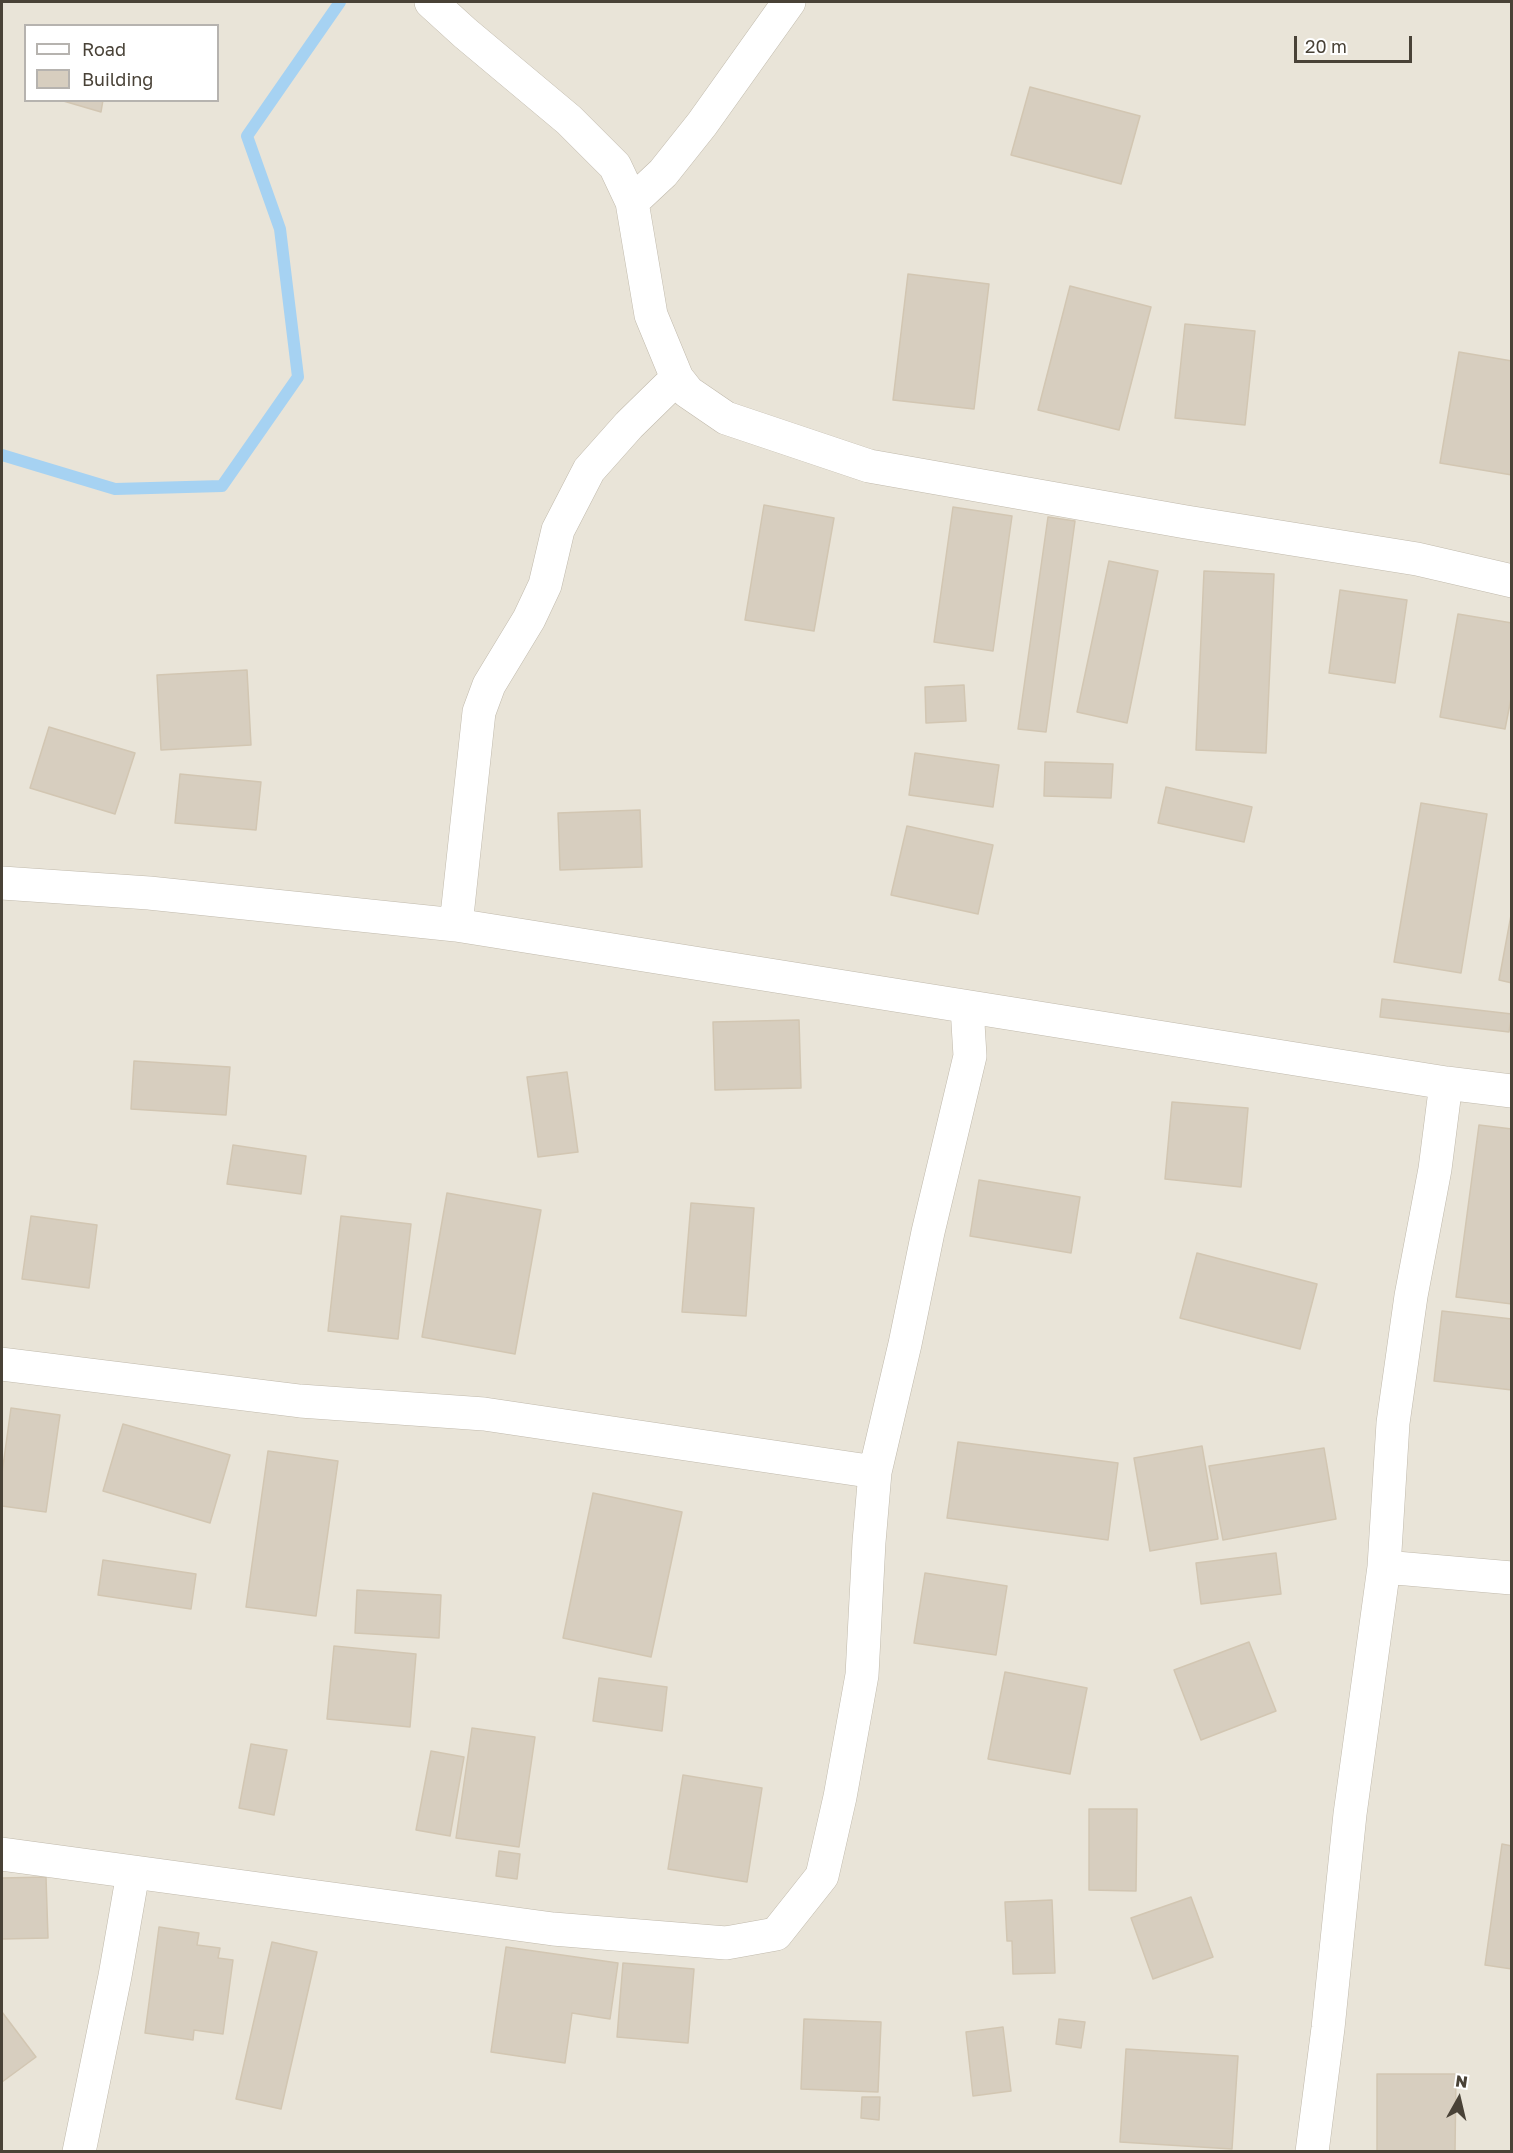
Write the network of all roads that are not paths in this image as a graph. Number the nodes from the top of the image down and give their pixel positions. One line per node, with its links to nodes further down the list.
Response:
1 (431, 2): 3 (street)
2 (789, 2): 3 (street)
3 (632, 202): 4 (street)
4 (677, 378): 5 (street); 7 (street)
5 (1512, 581)
6 (2, 883): 7 (street)
7 (456, 926): 8 (street)
8 (967, 1007): 9 (street); 12 (street)
9 (1446, 1083): 10 (street); 13 (street)
10 (1512, 1091)
11 (2, 1364): 12 (street)
12 (875, 1472): 16 (street)
13 (1384, 1567): 14 (street); 18 (street)
14 (1512, 1578)
15 (2, 1854): 16 (street)
16 (133, 1873): 17 (street)
17 (79, 2151)
18 (1312, 2151)

